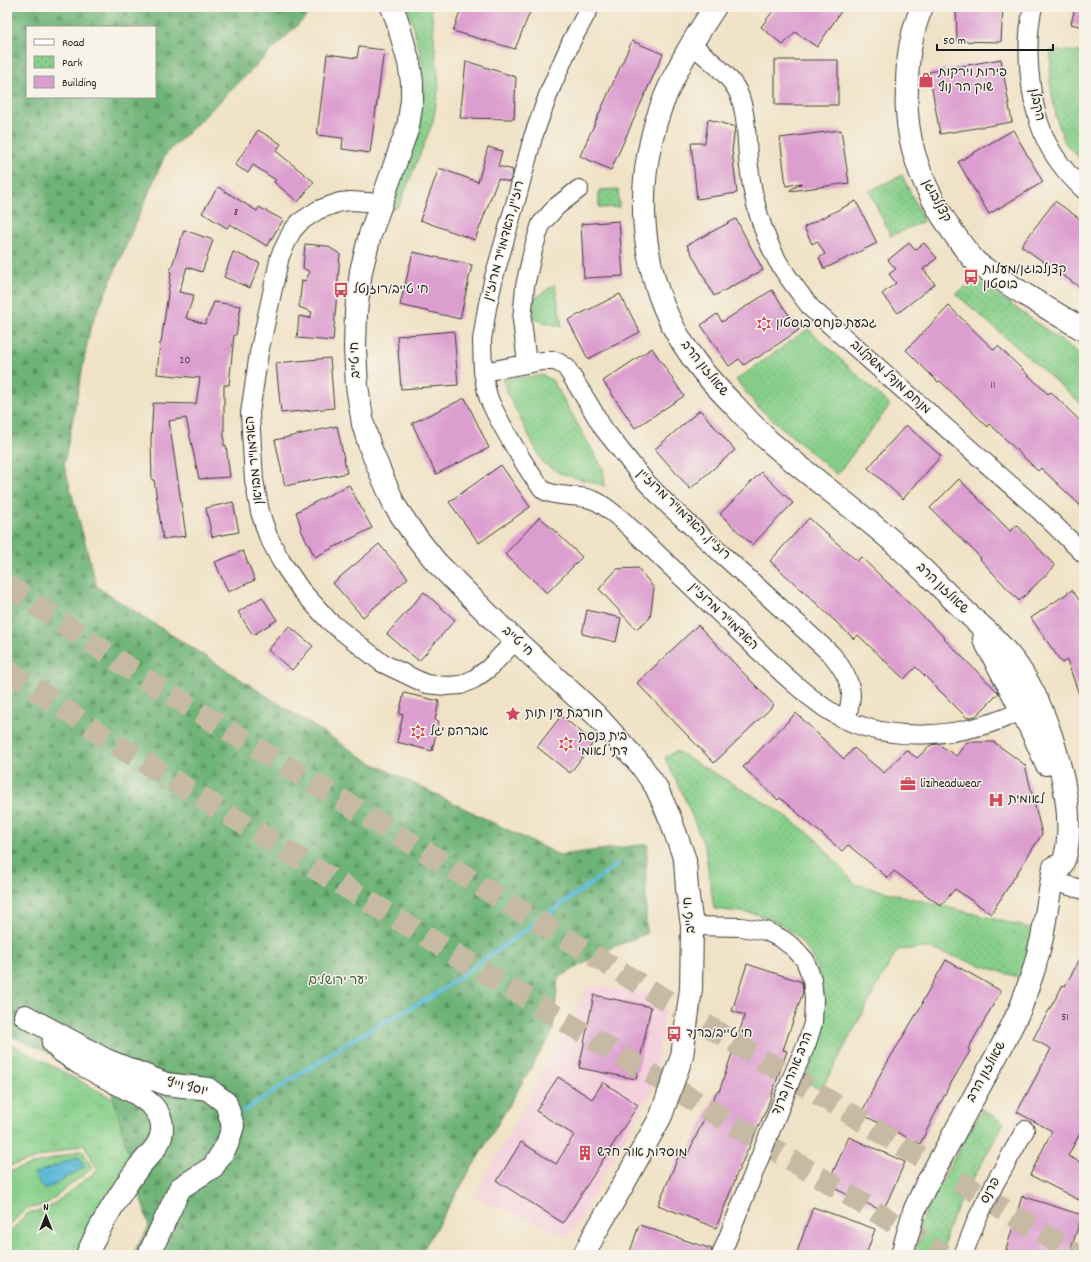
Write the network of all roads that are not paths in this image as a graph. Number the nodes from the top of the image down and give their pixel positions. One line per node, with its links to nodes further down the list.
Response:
1 (392, 7): 9 (street, חי טייב)
2 (590, 7): 12 (street, רוז'ין, האדמו"ר מרוז'ין)
3 (715, 7): 6 (street, שאולזון הרב)
4 (922, 7): 10 (street, קצנלבוגן)
5 (1032, 7): 8 (street, הקבלן)
6 (691, 44): 13 (street, מנחם מנדל משקלוב); 15 (street, שאולזון הרב)
7 (579, 189): 11 (street)
8 (1084, 190)
9 (381, 203): 14 (street, חי טייב); 14 (street, האדמו"ר מבויאן)
10 (1084, 330)
11 (527, 364): 12 (street, רוז'ין, האדמו"ר מרוז'ין); 16 (street, רוז'ין, האדמו"ר מרוז'ין)
12 (483, 372): 16 (street, האדמו"ר מרוז'ין)
13 (1084, 554)
14 (516, 640): 19 (street, חי טייב)
15 (1030, 706): 16 (street, האדמו"ר מרוז'ין); 17 (street, שאולזון הרב)
16 (847, 719)
17 (1052, 882): 18 (street); 25 (street, שאולזון הרב)
18 (1084, 890)
19 (692, 926): 23 (street, חי טייב); 24 (street, הרב אהרון ברנד)
20 (1025, 1130): 26 (street, פרנס)
21 (87, 1255): 22 (street, יוסף וייץ)
22 (149, 1255)
23 (584, 1255)
24 (722, 1255)
25 (902, 1255)
26 (963, 1255)

